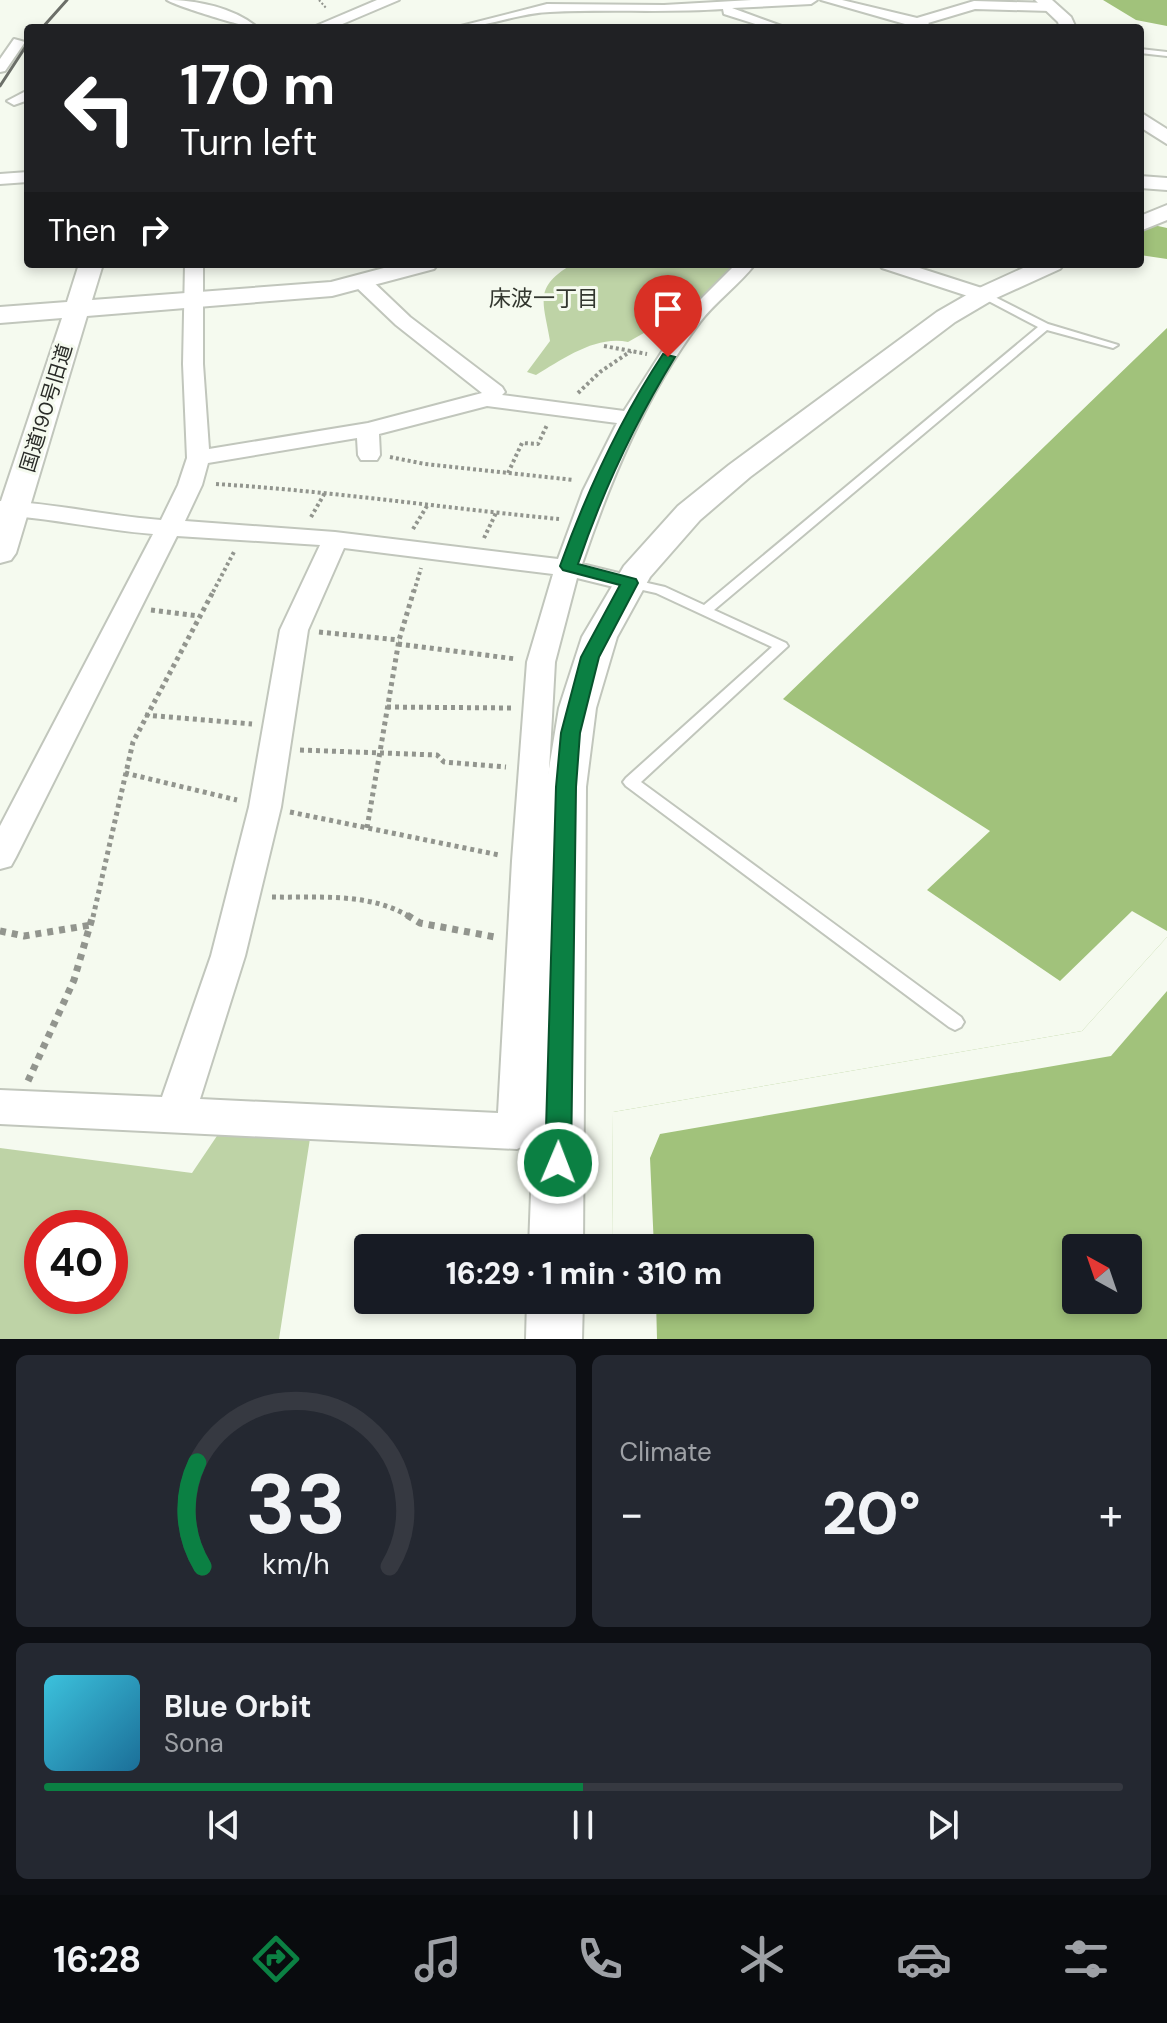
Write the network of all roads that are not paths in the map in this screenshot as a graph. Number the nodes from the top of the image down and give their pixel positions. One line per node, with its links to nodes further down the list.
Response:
1 (173, 0): 11 (street)
2 (391, 0): 12 (street)
3 (744, 0): 6 (street)
4 (811, 0): 6 (street)
5 (827, 0): 16 (street)
6 (764, 3): 8 (street)
7 (1046, 3): 17 (street); 18 (street)
8 (716, 6): 10 (street); 15 (street)
9 (546, 9): 10 (street); 13 (street)
10 (627, 10): 14 (street)
11 (244, 24)
12 (335, 24)
13 (477, 24)
14 (630, 24)
15 (769, 24)
16 (919, 24)
17 (926, 24)
18 (1066, 24)
19 (19, 42): 22 (street)
20 (1144, 51): 21 (lane)
21 (1167, 54)
22 (0, 68)
23 (1144, 121): 24 (street)
24 (1167, 138)
25 (24, 178): 26 (street)
26 (1, 181)
27 (1144, 182): 28 (street)
28 (1167, 184)
29 (90, 268): 38 (street, 国道190号旧道)
30 (194, 268): 37 (street)
31 (742, 268): 43 (street)
32 (900, 268): 36 (street)
33 (1043, 268): 36 (street)
34 (390, 269): 35 (street)
35 (362, 282): 37 (street); 42 (street)
36 (984, 295): 40 (lane); 52 (street)
37 (193, 302): 38 (street); 46 (street)
38 (77, 310): 39 (street); 47 (street, 国道190号旧道)
39 (0, 315)
40 (1045, 326): 41 (lane); 53 (lane)
41 (1113, 345)
42 (487, 400): 43 (street); 44 (street)
43 (630, 418): 51 (street)
44 (368, 430): 45 (street); 46 (street)
45 (369, 455)
46 (198, 458): 48 (street)
47 (7, 508): 48 (street); 50 (street, 国道190号旧道)
48 (169, 528): 49 (street); 54 (street)
49 (335, 539): 51 (street); 57 (street)
50 (0, 553)
51 (568, 566): 52 (street); 57 (street)
52 (630, 583): 53 (lane); 58 (street)
53 (705, 611): 55 (lane)
54 (0, 857)
55 (955, 1022)
56 (8, 1107): 57 (street)
57 (176, 1114)
58 (556, 1234)
59 (555, 1314): 60 (street)
60 (554, 1339)

